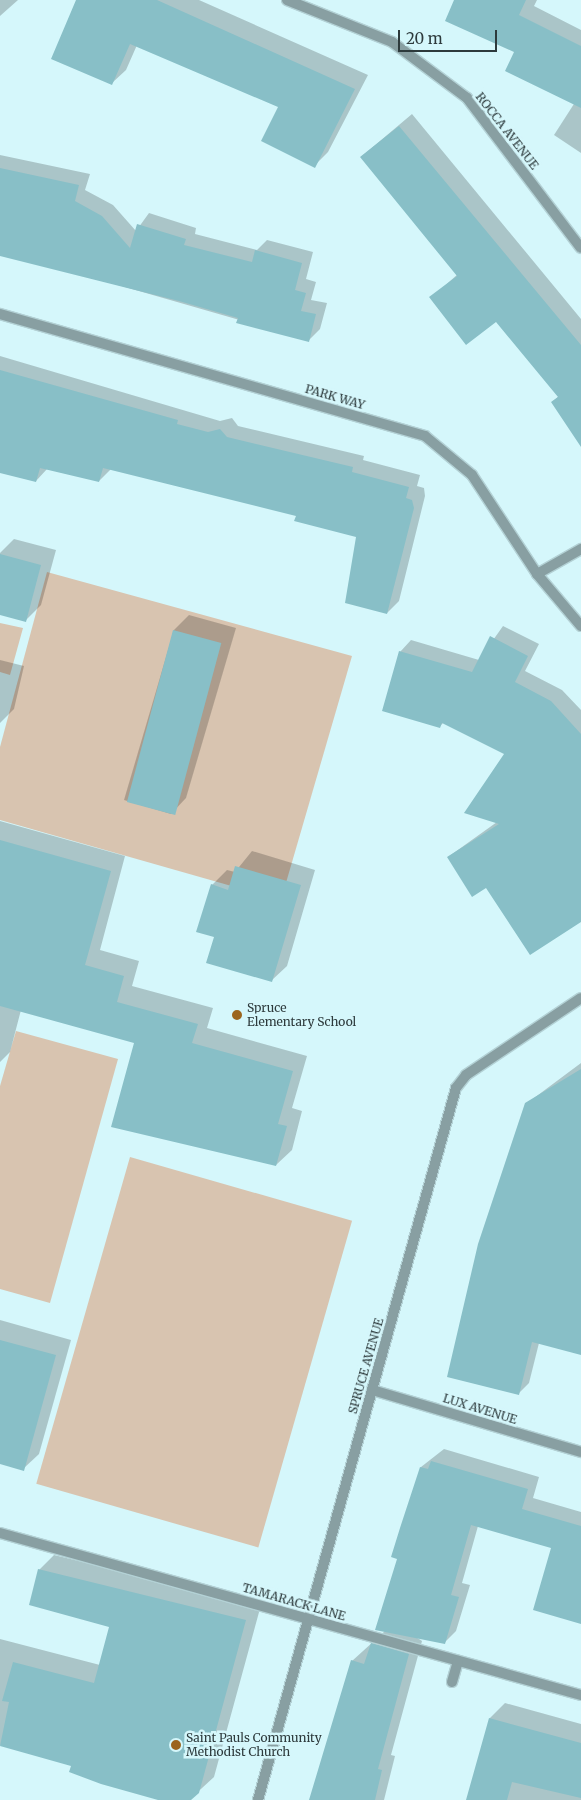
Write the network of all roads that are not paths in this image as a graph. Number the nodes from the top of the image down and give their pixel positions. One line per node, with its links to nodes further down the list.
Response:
1 (287, 0): 2 (street, ROCCA AVENUE)
2 (311, 4): 3 (street, ROCCA AVENUE)
3 (581, 248)
4 (0, 314): 6 (street, PARK WAY)
5 (581, 549): 6 (street)
6 (537, 574): 7 (street, PARK WAY)
7 (581, 626)
8 (581, 998): 9 (street, SPRUCE AVENUE)
9 (372, 1390): 10 (street, LUX AVENUE); 12 (street, SPRUCE AVENUE)
10 (581, 1452)
11 (0, 1533): 12 (street, TAMARACK LANE)
12 (308, 1619): 13 (street, TAMARACK LANE); 16 (street, SPRUCE AVENUE)
13 (458, 1661): 14 (street); 15 (street, TAMARACK LANE)
14 (452, 1682)
15 (581, 1695)
16 (258, 1800)

